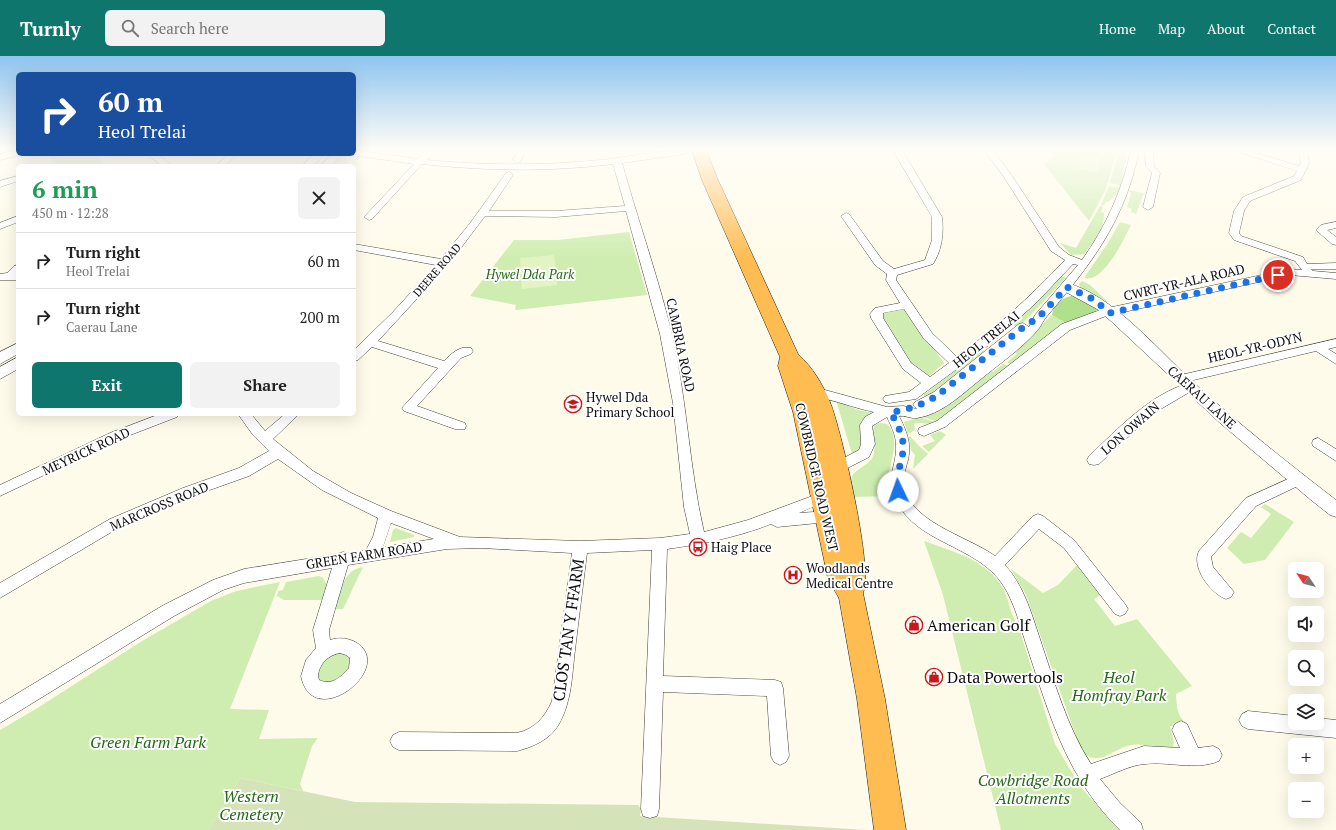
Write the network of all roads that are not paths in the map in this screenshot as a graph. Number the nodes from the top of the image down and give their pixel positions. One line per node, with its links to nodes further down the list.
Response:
1 (398, 186): 14 (street)
2 (501, 186): 12 (street, DEERE ROAD)
3 (624, 186): 11 (street, CAMBRIA ROAD)
4 (713, 186): 47 (highway, COWBRIDGE ROAD WEST)
5 (919, 186): 27 (street)
6 (1014, 186): 21 (street)
7 (1127, 186): 23 (street, HEOL TRELAI)
8 (1153, 186): 10 (street)
9 (1278, 186): 25 (street)
10 (1148, 206)
11 (630, 208): 12 (street); 66 (street, CAMBRIA ROAD)
12 (483, 213): 22 (street, DEERE ROAD)
13 (846, 216): 27 (street)
14 (369, 217)
15 (1336, 218): 17 (street)
16 (16, 220): 18 (street)
17 (1336, 225): 19 (street)
18 (0, 226)
19 (1336, 242)
20 (356, 247): 22 (street)
21 (1071, 260): 23 (street); 42 (street, HEOL TRELAI)
22 (444, 263): 33 (street, DEERE ROAD)
23 (1085, 265): 30 (street, HEOL TRELAI)
24 (1336, 266): 25 (street, CWRT-YR-ALA ROAD)
25 (1307, 269): 28 (street, CWRT-YR-ALA ROAD); 32 (street, CWRT-YR-ALA ROAD)
26 (16, 273): 29 (street)
27 (893, 273): 31 (street)
28 (1336, 276)
29 (0, 277)
30 (1067, 287): 32 (street, CAERAU LANE); 48 (street, HEOL TRELAI)
31 (907, 305): 42 (street); 45 (street)
32 (1110, 313): 46 (street, CAERAU LANE); 53 (street)
33 (370, 342): 38 (street, DEERE ROAD); 43 (street)
34 (1336, 343): 35 (street, HEOL-YR-ODYN)
35 (1318, 347): 40 (street); 46 (street, HEOL-YR-ODYN)
36 (16, 349): 39 (street)
37 (467, 351): 43 (street)
38 (356, 355)
39 (0, 359)
40 (1336, 360)
41 (16, 363): 44 (street)
42 (957, 363): 45 (street, HEOL TRELAI)
43 (446, 366): 52 (street)
44 (0, 374)
45 (930, 383): 48 (street, HEOL TRELAI)
46 (1185, 383): 59 (street, LON OWAIN); 61 (street, CAERAU LANE)
47 (808, 396): 48 (street, HEOL TRELAI); 55 (highway, COWBRIDGE ROAD WEST); 60 (highway, COWBRIDGE ROAD WEST)
48 (892, 409): 60 (street, HEOL TRELAI); 72 (street)
49 (168, 416): 62 (street, MEYRICK ROAD)
50 (246, 416): 54 (street)
51 (290, 416): 54 (street)
52 (460, 426)
53 (924, 431)
54 (265, 439): 57 (street)
55 (811, 442): 60 (street); 63 (highway, COWBRIDGE ROAD WEST)
56 (1318, 443): 58 (street)
57 (278, 452): 65 (street); 73 (street, MARCROSS ROAD)
58 (1336, 456)
59 (1094, 460)
60 (840, 462): 63 (highway, COWBRIDGE ROAD WEST)
61 (1297, 480): 64 (street, CAERAU LANE); 74 (street)
62 (0, 491)
63 (833, 507): 66 (street, GREEN FARM ROAD); 88 (highway, COWBRIDGE ROAD WEST)
64 (1336, 510)
65 (386, 515): 67 (street); 70 (street)
66 (698, 539): 68 (street, GREEN FARM ROAD)
67 (456, 542): 69 (street, GREEN FARM ROAD); 70 (street, GREEN FARM ROAD)
68 (660, 544): 69 (street, GREEN FARM ROAD); 77 (street)
69 (580, 547): 82 (street, CLOS TAN Y FFARM)
70 (372, 553): 71 (street, GREEN FARM ROAD)
71 (343, 558): 76 (street); 78 (street, GREEN FARM ROAD)
72 (996, 564): 75 (street); 86 (street)
73 (0, 591)
74 (1226, 592)
75 (1120, 609)
76 (324, 651)
77 (654, 684): 84 (street); 87 (street)
78 (0, 714)
79 (1248, 720): 80 (street)
80 (1336, 729)
81 (1181, 730): 85 (street)
82 (399, 741)
83 (1213, 755): 85 (street)
84 (780, 756)
85 (1193, 758): 86 (street)
86 (1086, 775): 89 (street)
87 (650, 809)
88 (890, 830)
89 (1134, 830)

